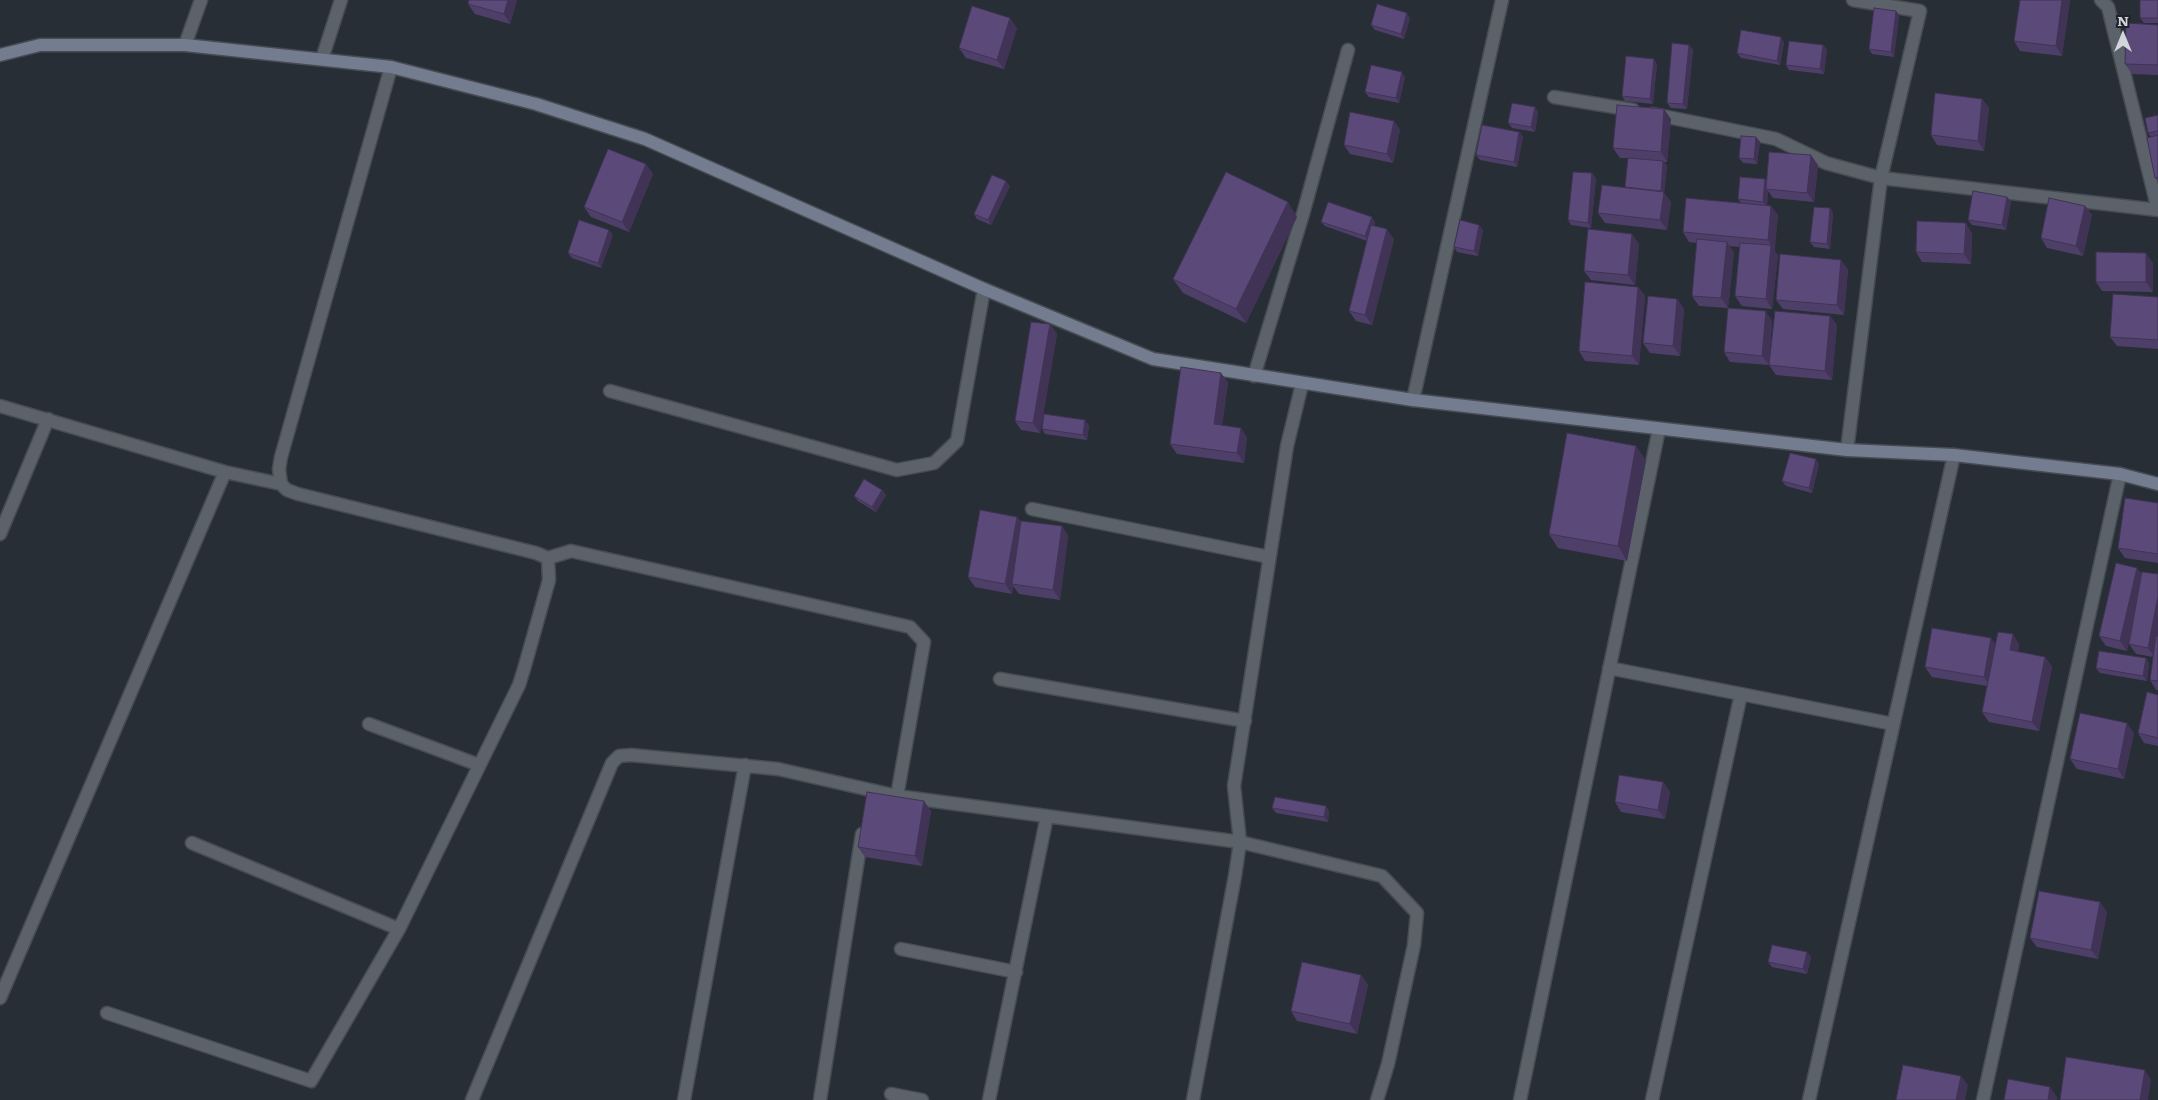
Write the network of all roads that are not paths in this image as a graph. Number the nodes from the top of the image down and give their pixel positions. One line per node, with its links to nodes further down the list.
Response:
1 (201, 0): 7 (street)
2 (341, 0): 10 (street)
3 (1502, 0): 19 (street)
4 (1853, 0): 6 (street)
5 (2101, 0): 14 (street)
6 (1920, 5): 13 (street)
7 (185, 45): 9 (main road); 10 (main road)
8 (1348, 50): 16 (street)
9 (0, 55)
10 (322, 60): 11 (main road)
11 (391, 67): 15 (main road); 27 (street)
12 (1554, 97): 13 (street)
13 (1881, 178): 14 (street); 23 (street)
14 (2158, 210)
15 (984, 289): 16 (main road); 18 (street)
16 (1254, 376): 17 (main road)
17 (1302, 384): 19 (main road); 31 (street)
18 (610, 391)
19 (1413, 400): 22 (main road)
20 (0, 406): 21 (street)
21 (48, 419): 25 (street); 30 (street)
22 (1659, 429): 23 (main road); 33 (street)
23 (1847, 450): 24 (main road)
24 (1954, 455): 26 (main road); 38 (street)
25 (225, 472): 27 (street); 49 (street)
26 (2120, 474): 28 (main road); 62 (street)
27 (281, 484): 32 (street)
28 (2158, 484)
29 (1032, 509): 31 (street)
30 (0, 534)
31 (1269, 557): 36 (street)
32 (548, 558): 39 (street); 41 (street)
33 (1609, 668): 35 (street); 59 (street)
34 (1000, 679): 36 (street)
35 (1741, 694): 38 (street); 60 (street)
36 (1245, 721): 44 (street)
37 (368, 724): 39 (street)
38 (1893, 724): 61 (street)
39 (479, 766): 46 (street)
40 (745, 766): 41 (street); 52 (street); 53 (street)
41 (897, 796): 42 (street)
42 (1047, 816): 44 (street); 48 (street)
43 (864, 819): 54 (street)
44 (1240, 842): 57 (street); 58 (street)
45 (192, 843): 46 (street)
46 (399, 929): 50 (street)
47 (901, 949): 48 (street)
48 (1016, 972): 56 (street)
49 (0, 998)
50 (107, 1013)
51 (891, 1094): 55 (street)
52 (472, 1100)
53 (684, 1100)
54 (820, 1100)
55 (922, 1100)
56 (989, 1100)
57 (1193, 1100)
58 (1377, 1100)
59 (1520, 1100)
60 (1652, 1100)
61 (1809, 1100)
62 (1983, 1100)

